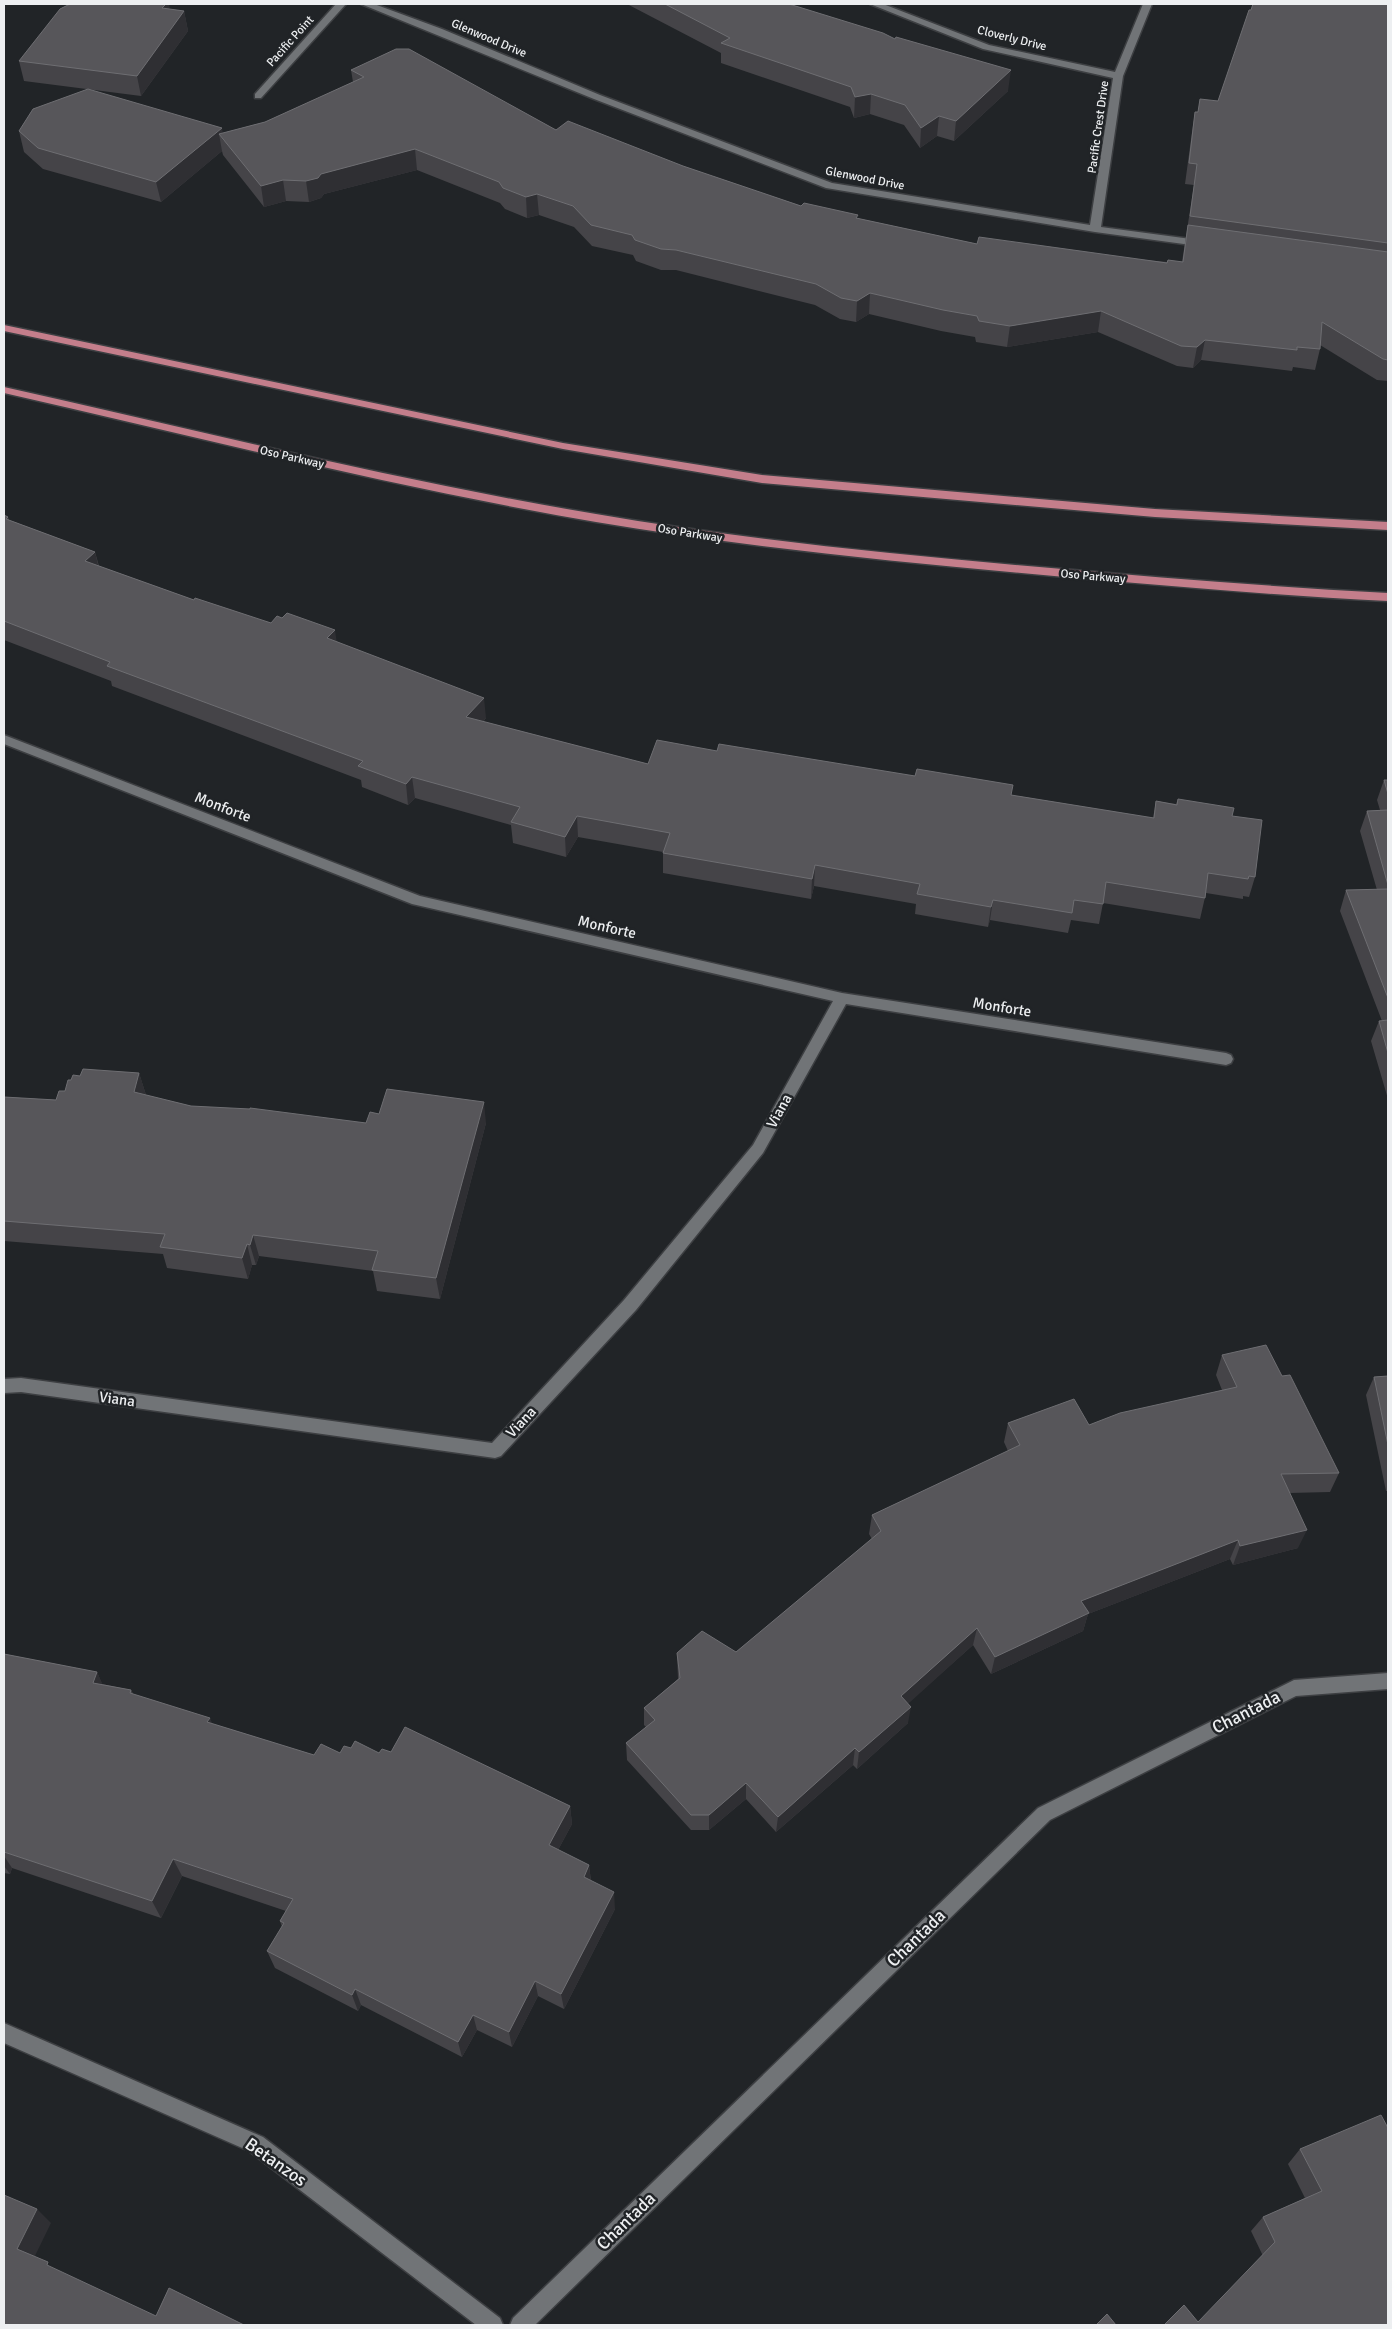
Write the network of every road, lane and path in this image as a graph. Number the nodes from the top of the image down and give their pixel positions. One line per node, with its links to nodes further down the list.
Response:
1 (341, 4): 6 (street, Pacific Point)
2 (366, 4): 7 (street, Glenwood Drive)
3 (874, 4): 5 (street, Cloverly Drive)
4 (1148, 4): 5 (street, Pacific Crest Drive)
5 (1118, 76): 7 (street, Pacific Crest Drive)
6 (258, 96)
7 (1095, 229): 8 (street, Glenwood Drive)
8 (1212, 245)
9 (4, 328): 11 (main road)
10 (4, 390): 12 (main road, Oso Parkway)
11 (1388, 526)
12 (1388, 597)
13 (4, 739): 14 (street, Monforte)
14 (842, 998): 15 (street, Monforte); 16 (street, Viana)
15 (1226, 1060)
16 (4, 1386)
17 (1388, 1682): 20 (street, Chantada)
18 (4, 2033): 19 (street, Betanzos)
19 (493, 2325)
20 (520, 2325)

